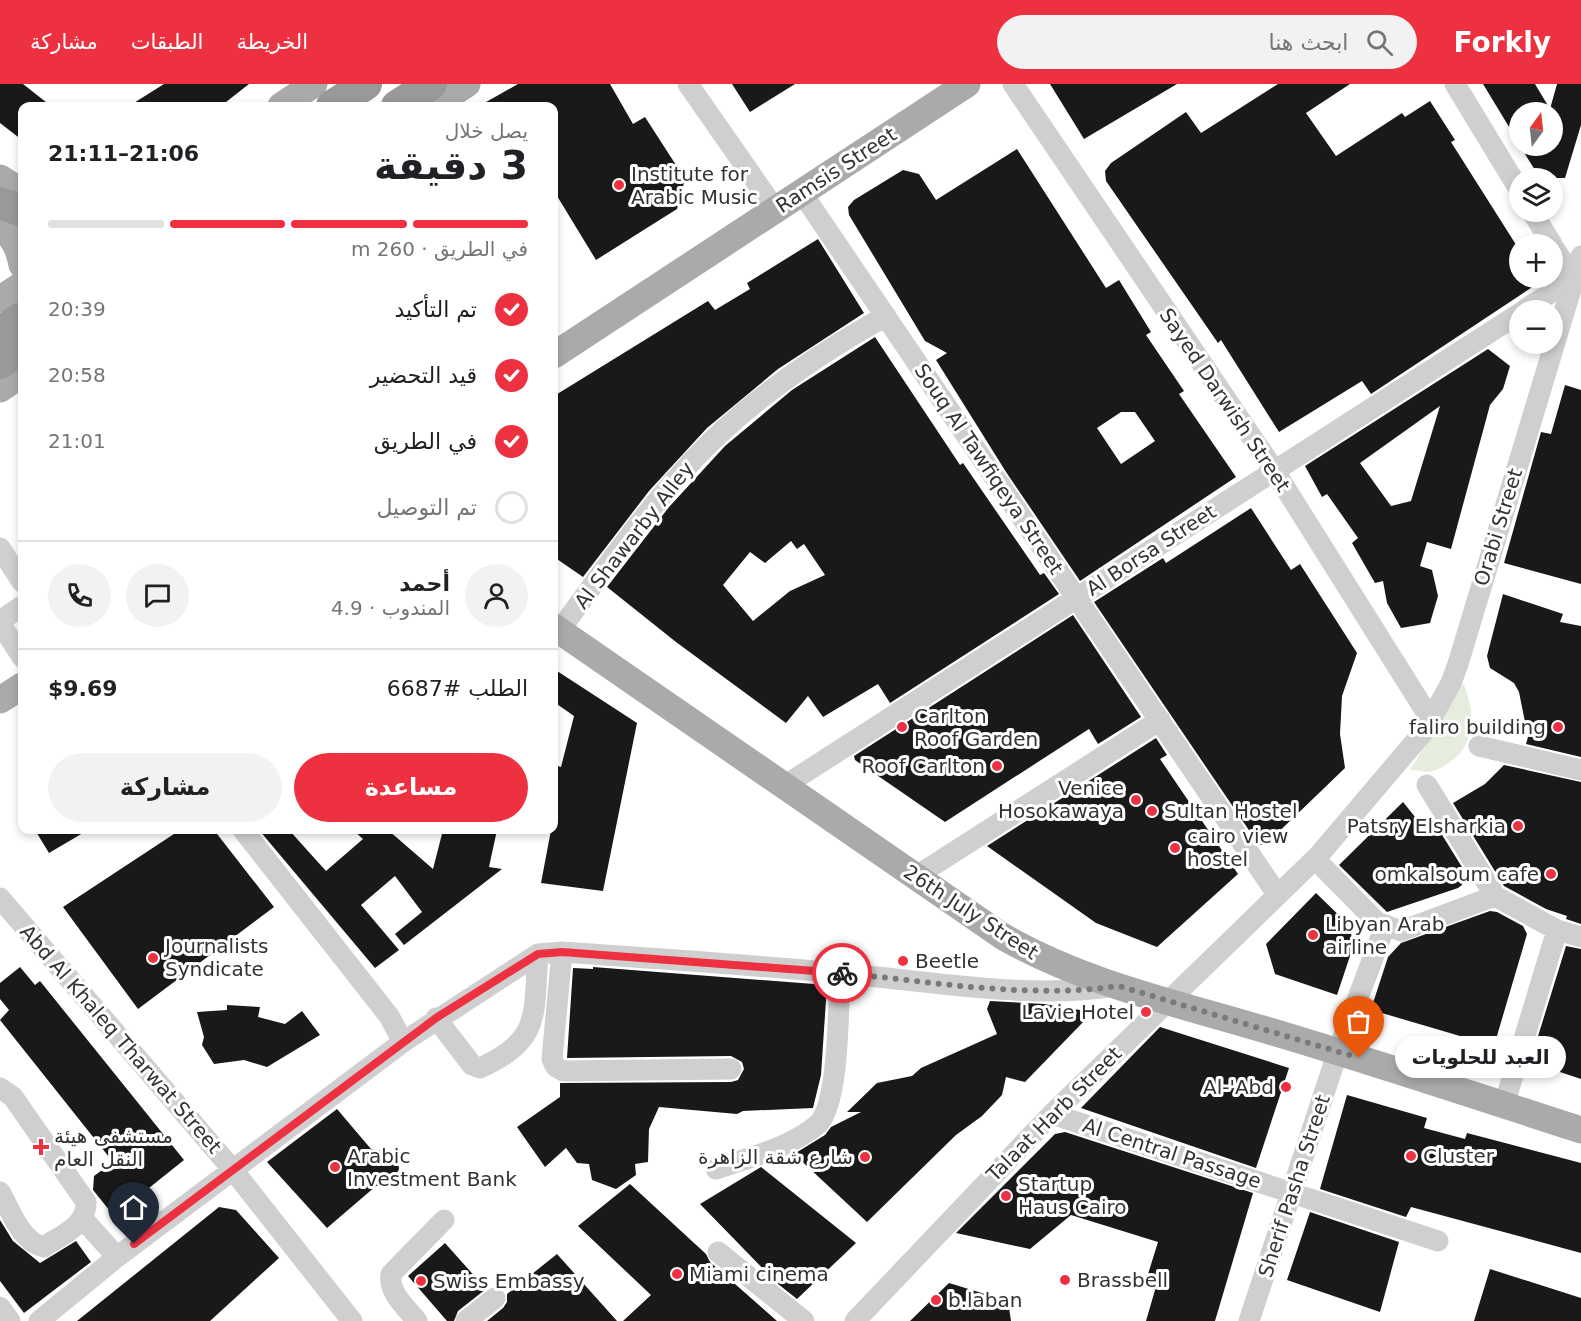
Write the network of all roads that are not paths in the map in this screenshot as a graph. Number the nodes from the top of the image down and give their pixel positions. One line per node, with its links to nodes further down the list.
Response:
1 (314, 84): 9 (main road)
2 (366, 84): 10 (highway)
3 (431, 84): 11 (highway)
4 (467, 84): 12 (main road)
5 (688, 84): 18 (street)
6 (968, 84): 16 (main road, Ramsis Street)
7 (1012, 84): 35 (street, Sayed Darwish Street)
8 (1455, 84): 13 (street)
9 (287, 102)
10 (338, 102)
11 (403, 102)
12 (439, 102)
13 (1509, 173)
14 (0, 178): 15 (main road)
15 (18, 189)
16 (802, 193): 18 (main road, Ramsis Street); 26 (street, Souq Al Tawfiqeya Street)
17 (0, 203): 19 (highway)
18 (775, 209): 31 (main road, Ramsis Street)
19 (18, 210)
20 (0, 226): 21 (main road)
21 (18, 248)
22 (1581, 256): 24 (street, Orabi Street)
23 (1563, 260): 24 (street)
24 (1577, 279): 25 (street); 47 (street, Orabi Street)
25 (1541, 300)
26 (886, 316): 38 (street, Souq Al Tawfiqeya Street); 41 (street, Al Shawarby Alley)
27 (1509, 320): 35 (street, Al Borsa Street)
28 (18, 321): 29 (highway)
29 (0, 332)
30 (18, 352): 32 (highway)
31 (558, 352)
32 (0, 363)
33 (18, 377): 34 (main road)
34 (0, 389)
35 (1274, 470): 38 (street, Al Borsa Street); 47 (street, Sayed Darwish Street)
36 (0, 548): 37 (street)
37 (18, 576)
38 (1077, 598): 46 (street, Souq Al Tawfiqeya Street); 52 (street, Al Borsa Street)
39 (18, 609): 40 (street)
40 (0, 622): 43 (street)
41 (558, 626)
42 (558, 630): 52 (main road, 26th July Street)
43 (18, 651)
44 (18, 689): 45 (main road)
45 (0, 700)
46 (1160, 720): 55 (street); 56 (street, Souq Al Tawfiqeya Street)
47 (1431, 720): 50 (street, Orabi Street)
48 (1479, 746): 49 (street)
49 (1581, 770)
50 (1382, 782): 54 (street, Talaat Harb Street)
51 (1427, 785): 57 (street)
52 (784, 786): 55 (main road, 26th July Street)
53 (246, 834): 68 (street)
54 (1315, 859): 56 (street, Talaat Harb Street); 59 (street)
55 (915, 877): 65 (main road, 26th July Street)
56 (1277, 894): 66 (street, Talaat Harb Street)
57 (1495, 896): 59 (street); 60 (street)
58 (0, 898): 76 (street, Abd Al Khaleq Tharwat Street)
59 (1385, 926): 69 (street, Sherif Pasha Street)
60 (1557, 930): 61 (street); 72 (street)
61 (1581, 936)
62 (562, 952): 63 (street); 64 (street); 70 (street)
63 (538, 954): 67 (street); 67 (street)
64 (840, 973): 65 (street); 75 (street)
65 (1119, 986): 66 (main road, 26th July Street)
66 (1169, 1000): 69 (main road, 26th July Street); 73 (street, Talaat Harb Street)
67 (436, 1018): 68 (street)
68 (403, 1042): 76 (street)
69 (1338, 1051): 72 (main road, 26th July Street); 78 (street, Sherif Pasha Street)
70 (731, 1069)
71 (0, 1088): 79 (street)
72 (1504, 1105): 74 (main road, 26th July Street)
73 (1052, 1113): 78 (street, Al Central Passage); 92 (street, Talaat Harb Street)
74 (1581, 1130)
75 (716, 1169)
76 (233, 1170): 83 (street); 88 (street, Abd Al Khaleq Tharwat Street)
77 (0, 1192): 79 (street)
78 (1291, 1192): 81 (street, Al Central Passage); 93 (street, Sherif Pasha Street)
79 (83, 1219): 83 (street)
80 (444, 1220): 89 (street)
81 (1438, 1240)
82 (718, 1252): 91 (street)
83 (117, 1257): 87 (street)
84 (495, 1298): 90 (street)
85 (0, 1307): 86 (street)
86 (10, 1321)
87 (39, 1321)
88 (352, 1321)
89 (417, 1321)
90 (466, 1321)
91 (804, 1321)
92 (855, 1321)
93 (1250, 1321)

